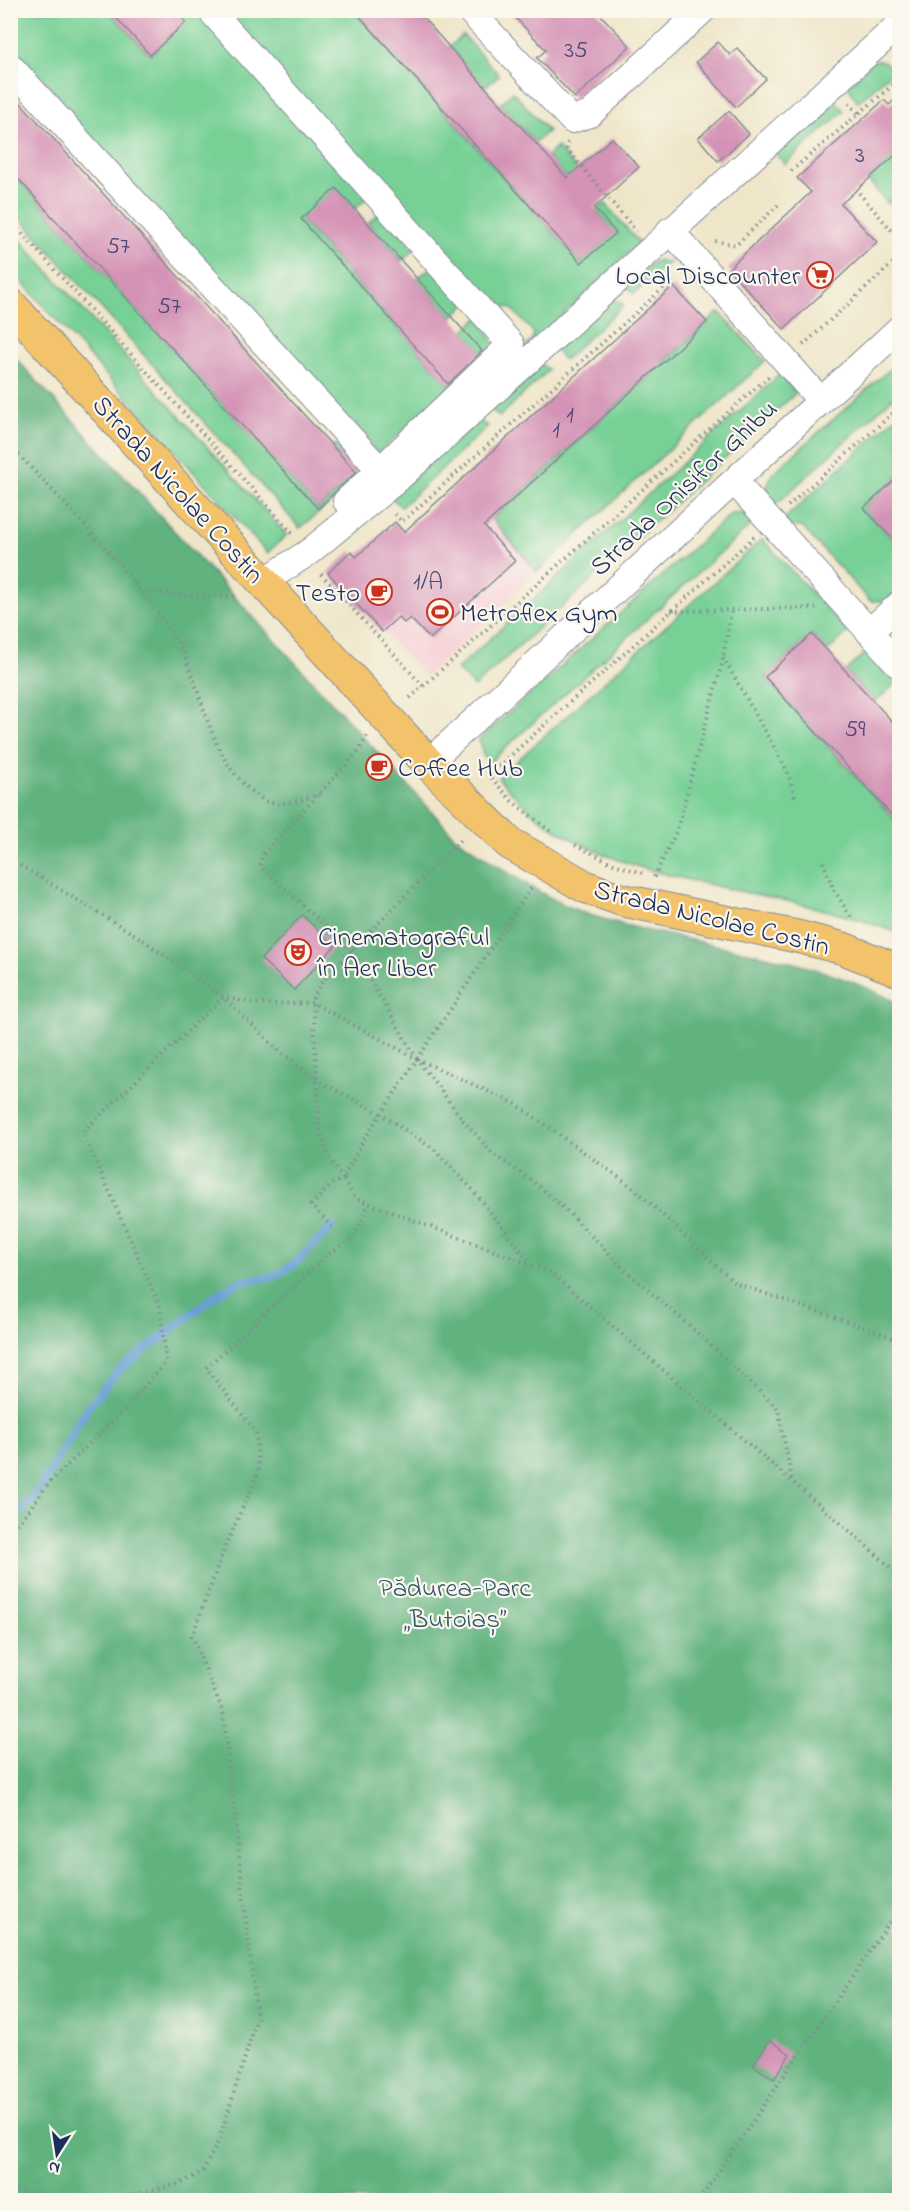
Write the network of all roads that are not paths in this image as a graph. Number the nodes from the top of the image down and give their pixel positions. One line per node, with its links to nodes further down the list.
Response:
1 (210, 10): 10 (street)
2 (469, 10): 3 (street)
3 (703, 10)
4 (900, 24): 6 (street)
5 (10, 66): 10 (street)
6 (670, 230): 9 (street); 12 (street)
7 (10, 304): 13 (main road, Strada Nicolae Costin)
8 (900, 328): 9 (street, Strada Onisifor Ghibu)
9 (821, 401): 11 (street, Strada Onisifor Ghibu)
10 (380, 470): 12 (street)
11 (734, 481): 15 (street); 17 (street, Strada Onisifor Ghibu)
12 (309, 552): 13 (street)
13 (263, 582): 17 (main road, Strada Nicolae Costin)
14 (900, 604): 15 (street)
15 (869, 632): 16 (street)
16 (900, 666)
17 (428, 763): 18 (main road, Strada Nicolae Costin)
18 (900, 971)

